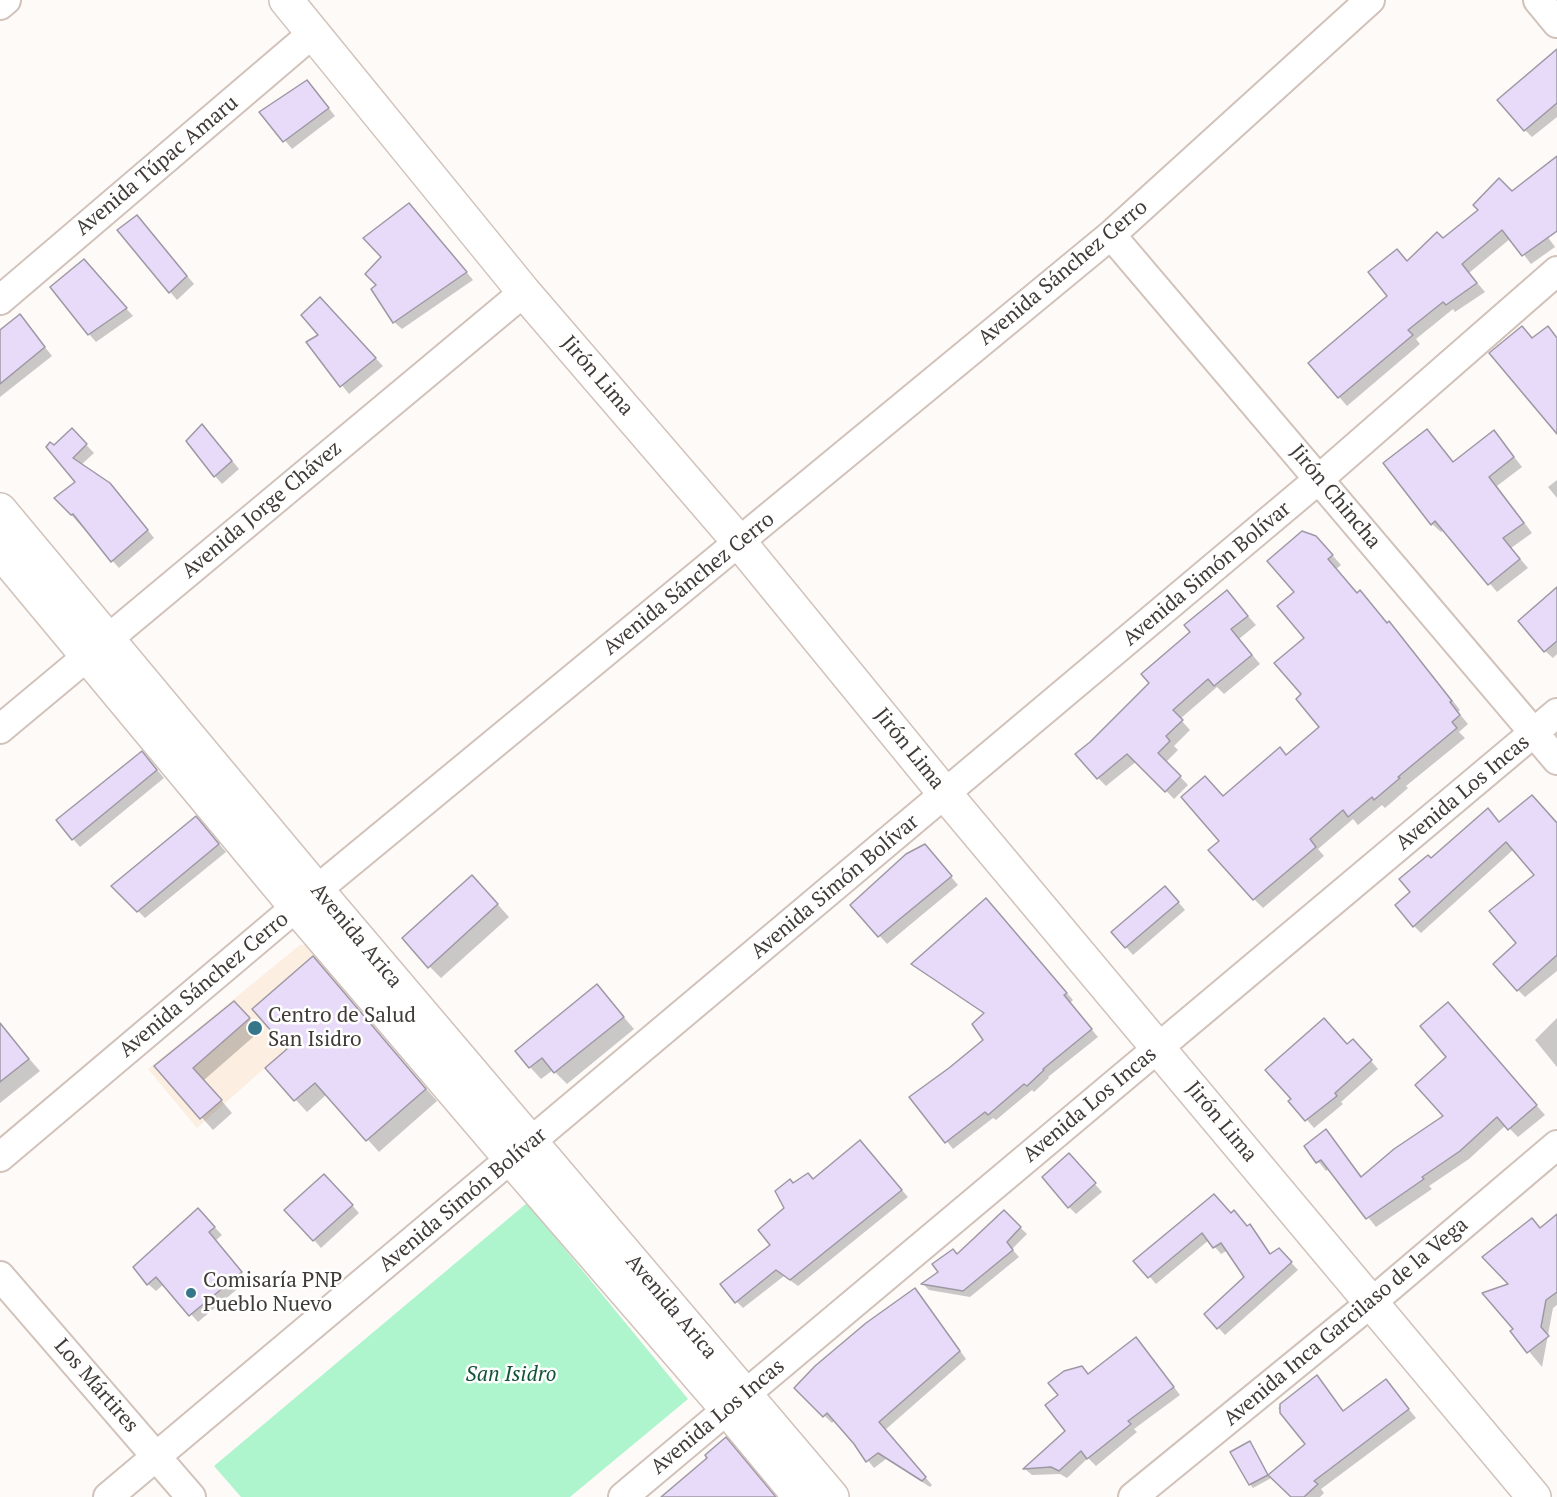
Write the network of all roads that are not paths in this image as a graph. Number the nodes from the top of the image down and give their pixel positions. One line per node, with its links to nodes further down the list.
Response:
1 (6, 0): 5 (street)
2 (286, 0): 7 (street, Jirón Lima)
3 (1370, 0): 8 (street, Avenida Sánchez Cerro)
4 (1538, 0): 6 (street)
5 (0, 5)
6 (1557, 23)
7 (313, 33): 10 (street, Jirón Lima); 11 (street, Avenida Túpac Amaru)
8 (1111, 235): 12 (street, Jirón Chincha); 14 (street, Avenida Sánchez Cerro)
9 (1557, 271): 12 (street, Avenida Simón Bolívar)
10 (524, 292): 14 (street, Jirón Lima); 16 (street, Avenida Jorge Chávez)
11 (0, 300)
12 (1320, 479): 19 (street, Jirón Chincha); 21 (street, Avenida Simón Bolívar)
13 (0, 510): 16 (street, Avenida Arica)
14 (740, 543): 21 (street, Jirón Lima); 22 (street, Avenida Sánchez Cerro)
15 (0, 551): 16 (street, Avenida Arica)
16 (97, 648): 18 (street, Avenida Jorge Chávez); 22 (street, Avenida Arica)
17 (1557, 713): 19 (street, Avenida Los Incas)
18 (0, 729)
19 (1534, 733): 20 (street, Jirón Chincha); 23 (street, Avenida Los Incas)
20 (1557, 760)
21 (946, 795): 23 (street, Jirón Lima); 25 (street, Avenida Simón Bolívar)
22 (306, 898): 25 (street, Avenida Arica); 26 (street, Avenida Sánchez Cerro)
23 (1158, 1048): 28 (street, Jirón Lima); 29 (street, Avenida Los Incas)
24 (1557, 1145): 28 (street, Avenida Inca Garcilaso de la Vega)
25 (521, 1151): 29 (street, Avenida Arica); 30 (street, Avenida Simón Bolívar)
26 (0, 1157)
27 (0, 1276): 30 (street, Los Mártires)
28 (1372, 1302): 36 (street, Avenida Inca Garcilaso de la Vega); 37 (street, Jirón Lima)
29 (736, 1402): 33 (street, Avenida Los Incas); 34 (street, Avenida Arica); 35 (street, Avenida Arica)
30 (157, 1456): 31 (street, Avenida Simón Bolívar); 32 (street, Los Mártires)
31 (108, 1497)
32 (191, 1497)
33 (623, 1497)
34 (800, 1497)
35 (832, 1497)
36 (1133, 1497)
37 (1534, 1497)

